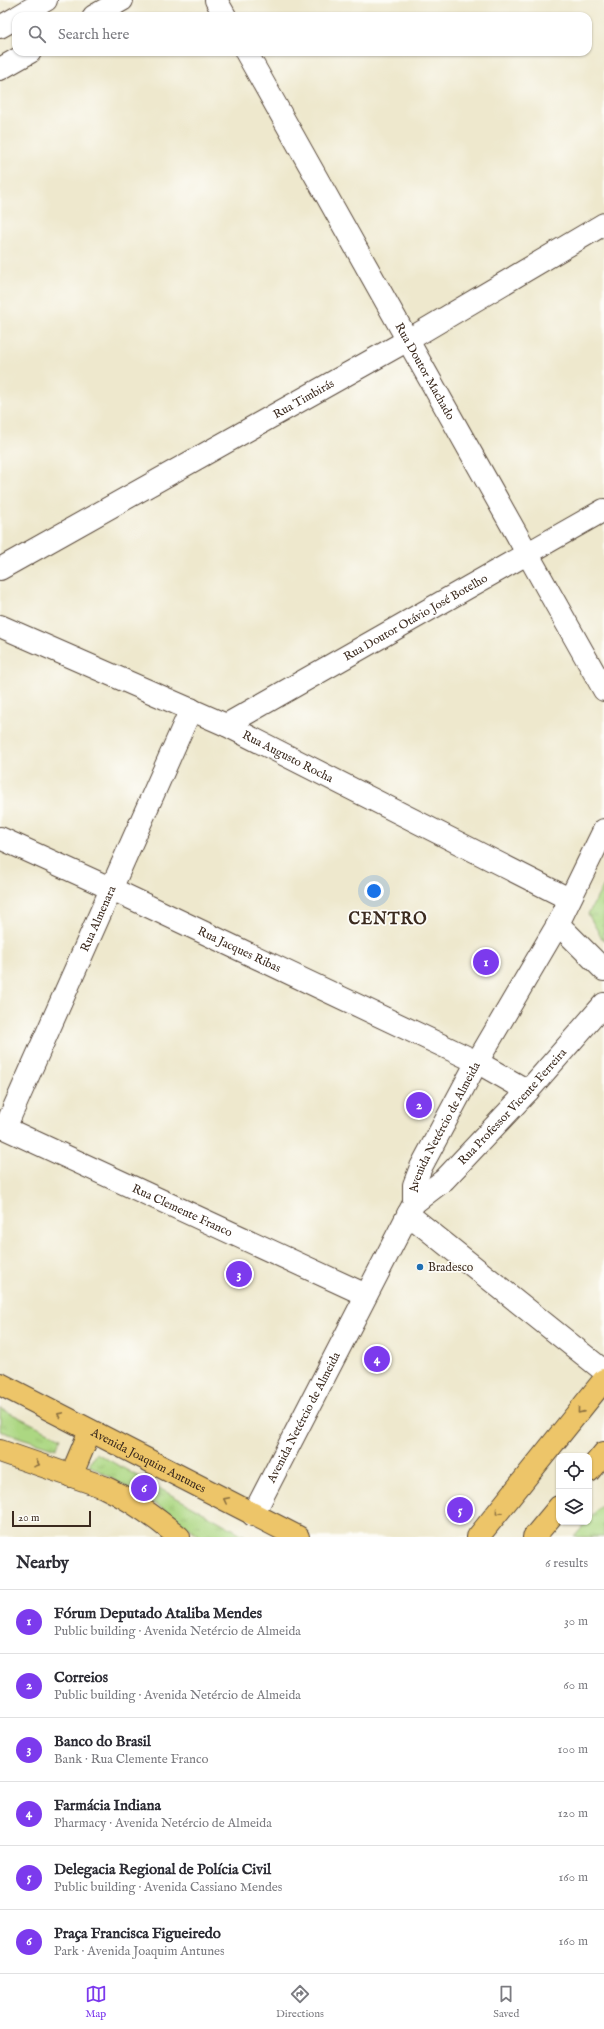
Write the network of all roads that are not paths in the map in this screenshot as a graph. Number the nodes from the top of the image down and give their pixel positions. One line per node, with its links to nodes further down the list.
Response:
1 (46, 0): 4 (street)
2 (122, 0): 5 (street)
3 (216, 0): 6 (street)
4 (26, 12)
5 (101, 12)
6 (223, 12)
7 (12, 20): 8 (street)
8 (0, 27)
9 (23, 56): 11 (street)
10 (248, 56): 13 (street, Rua Doutor Machado)
11 (0, 69)
12 (604, 224): 13 (street, Rua Timbirás)
13 (408, 340): 15 (street, Rua Doutor Machado); 16 (street, Rua Timbirás)
14 (604, 510): 15 (street, Rua Doutor Otávio José Botelho)
15 (526, 553): 18 (street, Rua Doutor Machado); 20 (street, Rua Doutor Otávio José Botelho)
16 (0, 569)
17 (0, 626): 19 (street, Rua Augusto Rocha)
18 (604, 690)
19 (191, 709): 20 (street, Rua Augusto Rocha); 23 (street, Rua Almenara)
20 (226, 725): 24 (street, Rua Augusto Rocha)
21 (604, 830): 24 (street, Avenida Netércio de Almeida)
22 (0, 838): 23 (street, Rua Jacques Ribas)
23 (112, 888): 28 (street, Rua Jacques Ribas); 30 (street, Rua Almenara)
24 (569, 899): 25 (street, Avenida Netércio de Almeida)
25 (558, 924): 26 (street); 28 (street, Avenida Netércio de Almeida)
26 (604, 970)
27 (604, 1004): 29 (street, Rua Professor Vicente Ferreira)
28 (477, 1062): 29 (street, Rua Jacques Ribas); 31 (street, Avenida Netércio de Almeida)
29 (528, 1091): 31 (street, Rua Professor Vicente Ferreira)
30 (3, 1127): 32 (street, Rua Clemente Franco)
31 (411, 1209): 32 (street, Avenida Netércio de Almeida); 33 (street)
32 (366, 1295): 42 (street, Avenida Netércio de Almeida)
33 (604, 1372)
34 (604, 1380): 45 (main road, one-way to 45)
35 (0, 1384): 36 (main road, Avenida Joaquim Antunes, one-way to 35)
36 (90, 1431): 40 (main road); 42 (main road, Avenida Joaquim Antunes, one-way to 36)
37 (0, 1451): 40 (main road, one-way to 40)
38 (604, 1453): 39 (main road)
39 (592, 1467)
40 (71, 1476): 43 (main road)
41 (556, 1511): 46 (main road)
42 (253, 1515): 44 (main road, Avenida Joaquim Antunes)
43 (169, 1534)
44 (298, 1537)
45 (478, 1537)
46 (534, 1537)

